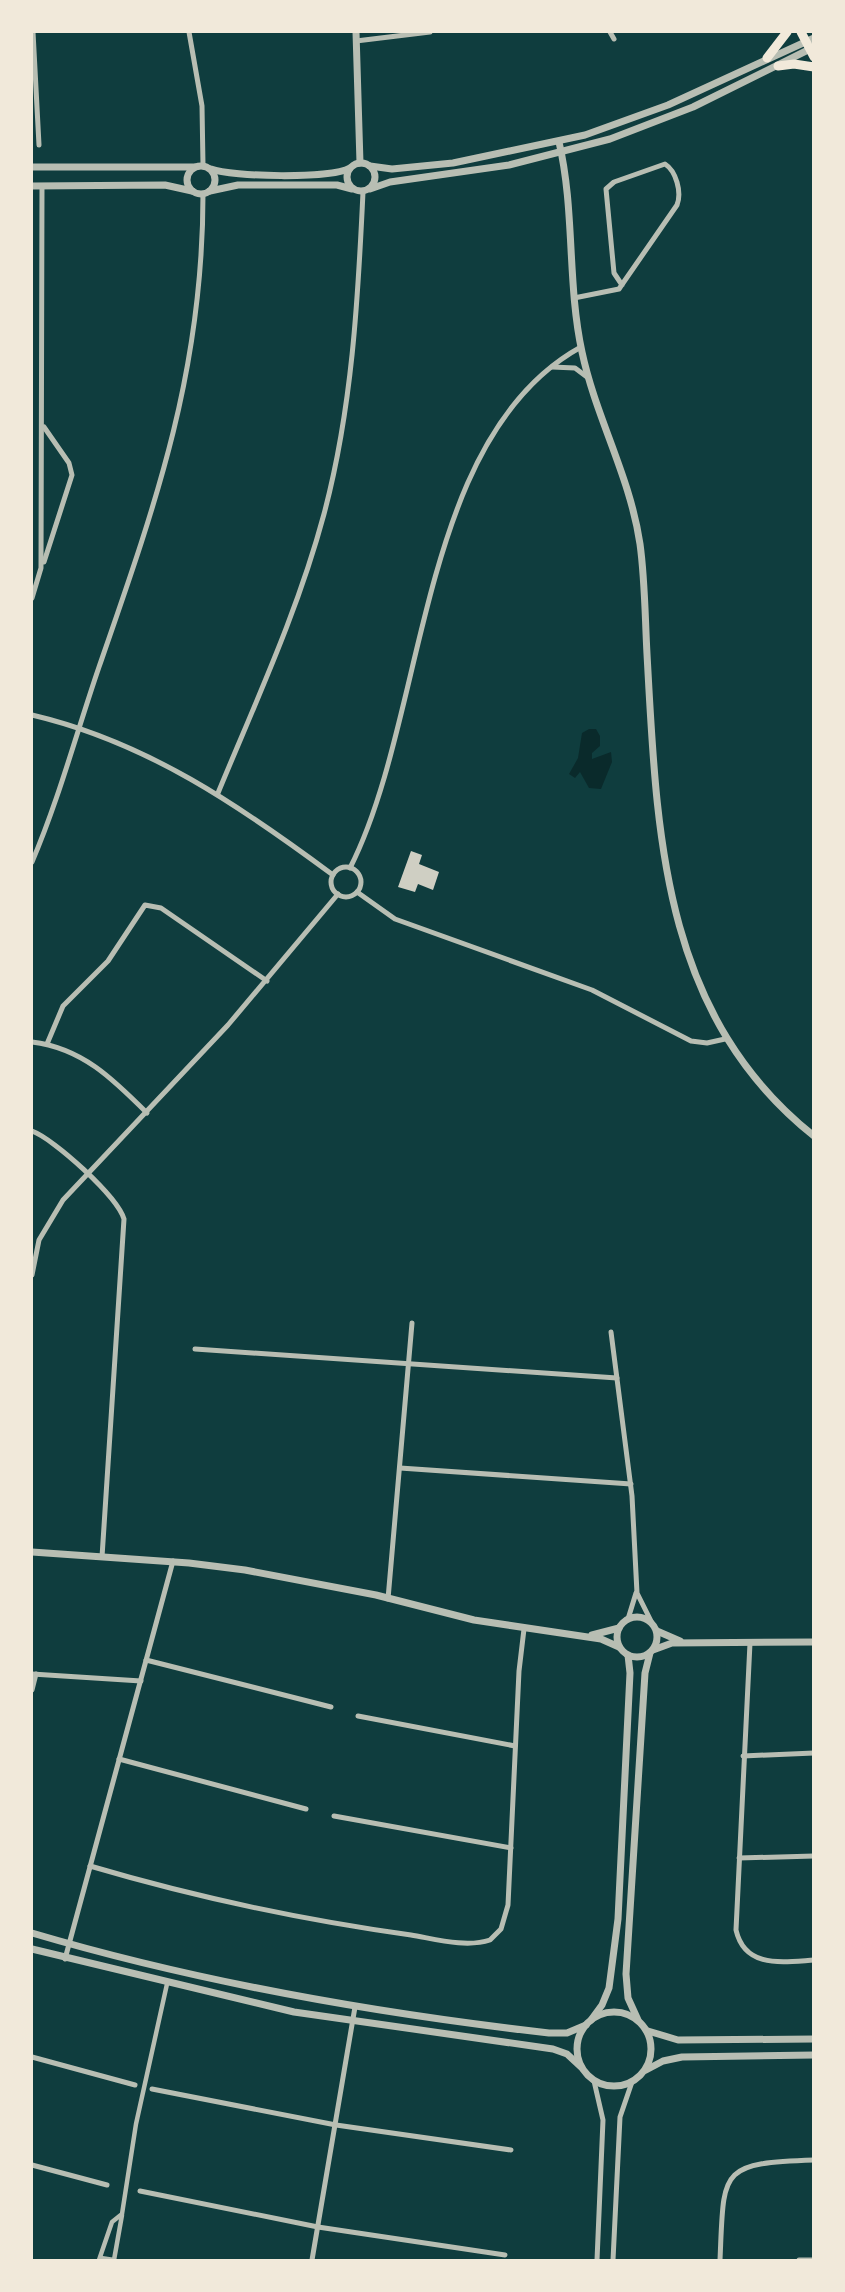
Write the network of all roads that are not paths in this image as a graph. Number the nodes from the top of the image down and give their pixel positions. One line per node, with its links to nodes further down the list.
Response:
1 (33, 32): 15 (street)
2 (189, 32): 20 (street)
3 (356, 32): 9 (street)
4 (430, 32): 9 (street)
5 (610, 32): 8 (street)
6 (787, 32): 11 (highway)
7 (806, 36): 10 (highway); 11 (street)
8 (614, 39)
9 (356, 41): 17 (street)
10 (812, 51): 12 (street)
11 (767, 58): 14 (street)
12 (778, 66): 13 (highway); 16 (street)
13 (814, 67)
14 (559, 142): 16 (street); 18 (street)
15 (39, 145)
16 (561, 153): 25 (street); 29 (street)
17 (360, 163): 18 (street); 21 (street)
18 (370, 166): 25 (street)
19 (32, 167): 20 (street)
20 (203, 167): 21 (street); 26 (street); 27 (street)
21 (350, 168): 24 (street)
22 (32, 186): 23 (street)
23 (42, 186): 26 (street); 33 (street)
24 (352, 188): 25 (street); 27 (street)
25 (366, 190): 38 (street)
26 (192, 191): 27 (street)
27 (207, 192): 37 (street)
28 (622, 285): 28 (street); 29 (street)
29 (574, 298): 30 (street)
30 (581, 347): 31 (street); 32 (street)
31 (549, 367): 32 (street); 40 (street)
32 (589, 379): 45 (street)
33 (42, 421): 34 (street); 34 (street)
34 (41, 568): 35 (street)
35 (32, 597)
36 (32, 715): 37 (street)
37 (79, 726): 38 (street); 39 (street)
38 (218, 793): 41 (street)
39 (32, 862)
40 (350, 868): 41 (street); 42 (street)
41 (333, 876): 43 (street)
42 (358, 892): 43 (street); 45 (street)
43 (338, 894): 44 (street)
44 (267, 981): 47 (street); 48 (street)
45 (725, 1038): 50 (street)
46 (32, 1042): 47 (street)
47 (47, 1044): 48 (street)
48 (147, 1113): 51 (street)
49 (32, 1131): 51 (street)
50 (814, 1136)
51 (86, 1175): 52 (street); 61 (street)
52 (32, 1275)
53 (412, 1324): 56 (street)
54 (611, 1332): 57 (street)
55 (195, 1349): 56 (street)
56 (409, 1364): 57 (street); 58 (street)
57 (617, 1378): 59 (street)
58 (400, 1468): 59 (street); 64 (street)
59 (631, 1484): 63 (street)
60 (32, 1552): 61 (street)
61 (102, 1557): 62 (street)
62 (173, 1561): 64 (street); 77 (street)
63 (637, 1587): 65 (street); 66 (street)
64 (388, 1599): 68 (street)
65 (628, 1619): 66 (street); 67 (street)
66 (651, 1621): 69 (street)
67 (620, 1628): 70 (street); 74 (street)
68 (524, 1629): 70 (street); 83 (street)
69 (657, 1631): 72 (street); 75 (street)
70 (584, 1636): 74 (street)
71 (814, 1642): 73 (street)
72 (684, 1643): 73 (street); 75 (street)
73 (750, 1643): 85 (street)
74 (619, 1647): 76 (street)
75 (652, 1652): 76 (street); 100 (street)
76 (628, 1655): 102 (street)
77 (146, 1660): 79 (street); 81 (street)
78 (34, 1674): 79 (street); 80 (street)
79 (141, 1681): 86 (street)
80 (32, 1690)
81 (331, 1707)
82 (358, 1716): 83 (street)
83 (515, 1746): 89 (street)
84 (814, 1753): 85 (street)
85 (743, 1756): 91 (street)
86 (119, 1759): 87 (street); 92 (street)
87 (306, 1809)
88 (334, 1816): 89 (street)
89 (512, 1848): 92 (street)
90 (814, 1856): 91 (street)
91 (739, 1858): 97 (street)
92 (90, 1866): 94 (street)
93 (32, 1933): 94 (street)
94 (69, 1944): 96 (street); 99 (street)
95 (32, 1949): 96 (street)
96 (65, 1959): 98 (street)
97 (814, 1960)
98 (167, 1984): 101 (street); 119 (street)
99 (355, 2007): 101 (street); 102 (street)
100 (638, 2020): 102 (street); 103 (street)
101 (352, 2022): 107 (street); 113 (street)
102 (588, 2023): 107 (street)
103 (646, 2030): 104 (street); 108 (street)
104 (814, 2039)
105 (814, 2055): 108 (street)
106 (32, 2057): 111 (street)
107 (581, 2067): 109 (street)
108 (643, 2073): 110 (street)
109 (594, 2081): 110 (street); 124 (street)
110 (632, 2082): 125 (street)
111 (135, 2085)
112 (152, 2089): 113 (street)
113 (335, 2125): 114 (street); 120 (street)
114 (512, 2150)
115 (814, 2160): 126 (street)
116 (32, 2165): 117 (street)
117 (107, 2185)
118 (140, 2191): 120 (street)
119 (122, 2214): 122 (street); 122 (street)
120 (318, 2227): 121 (street); 123 (street)
121 (505, 2255)
122 (100, 2259)
123 (312, 2260)
124 (597, 2260)
125 (613, 2260)
126 (720, 2260)
127 (799, 2260): 128 (street)
128 (814, 2260)

